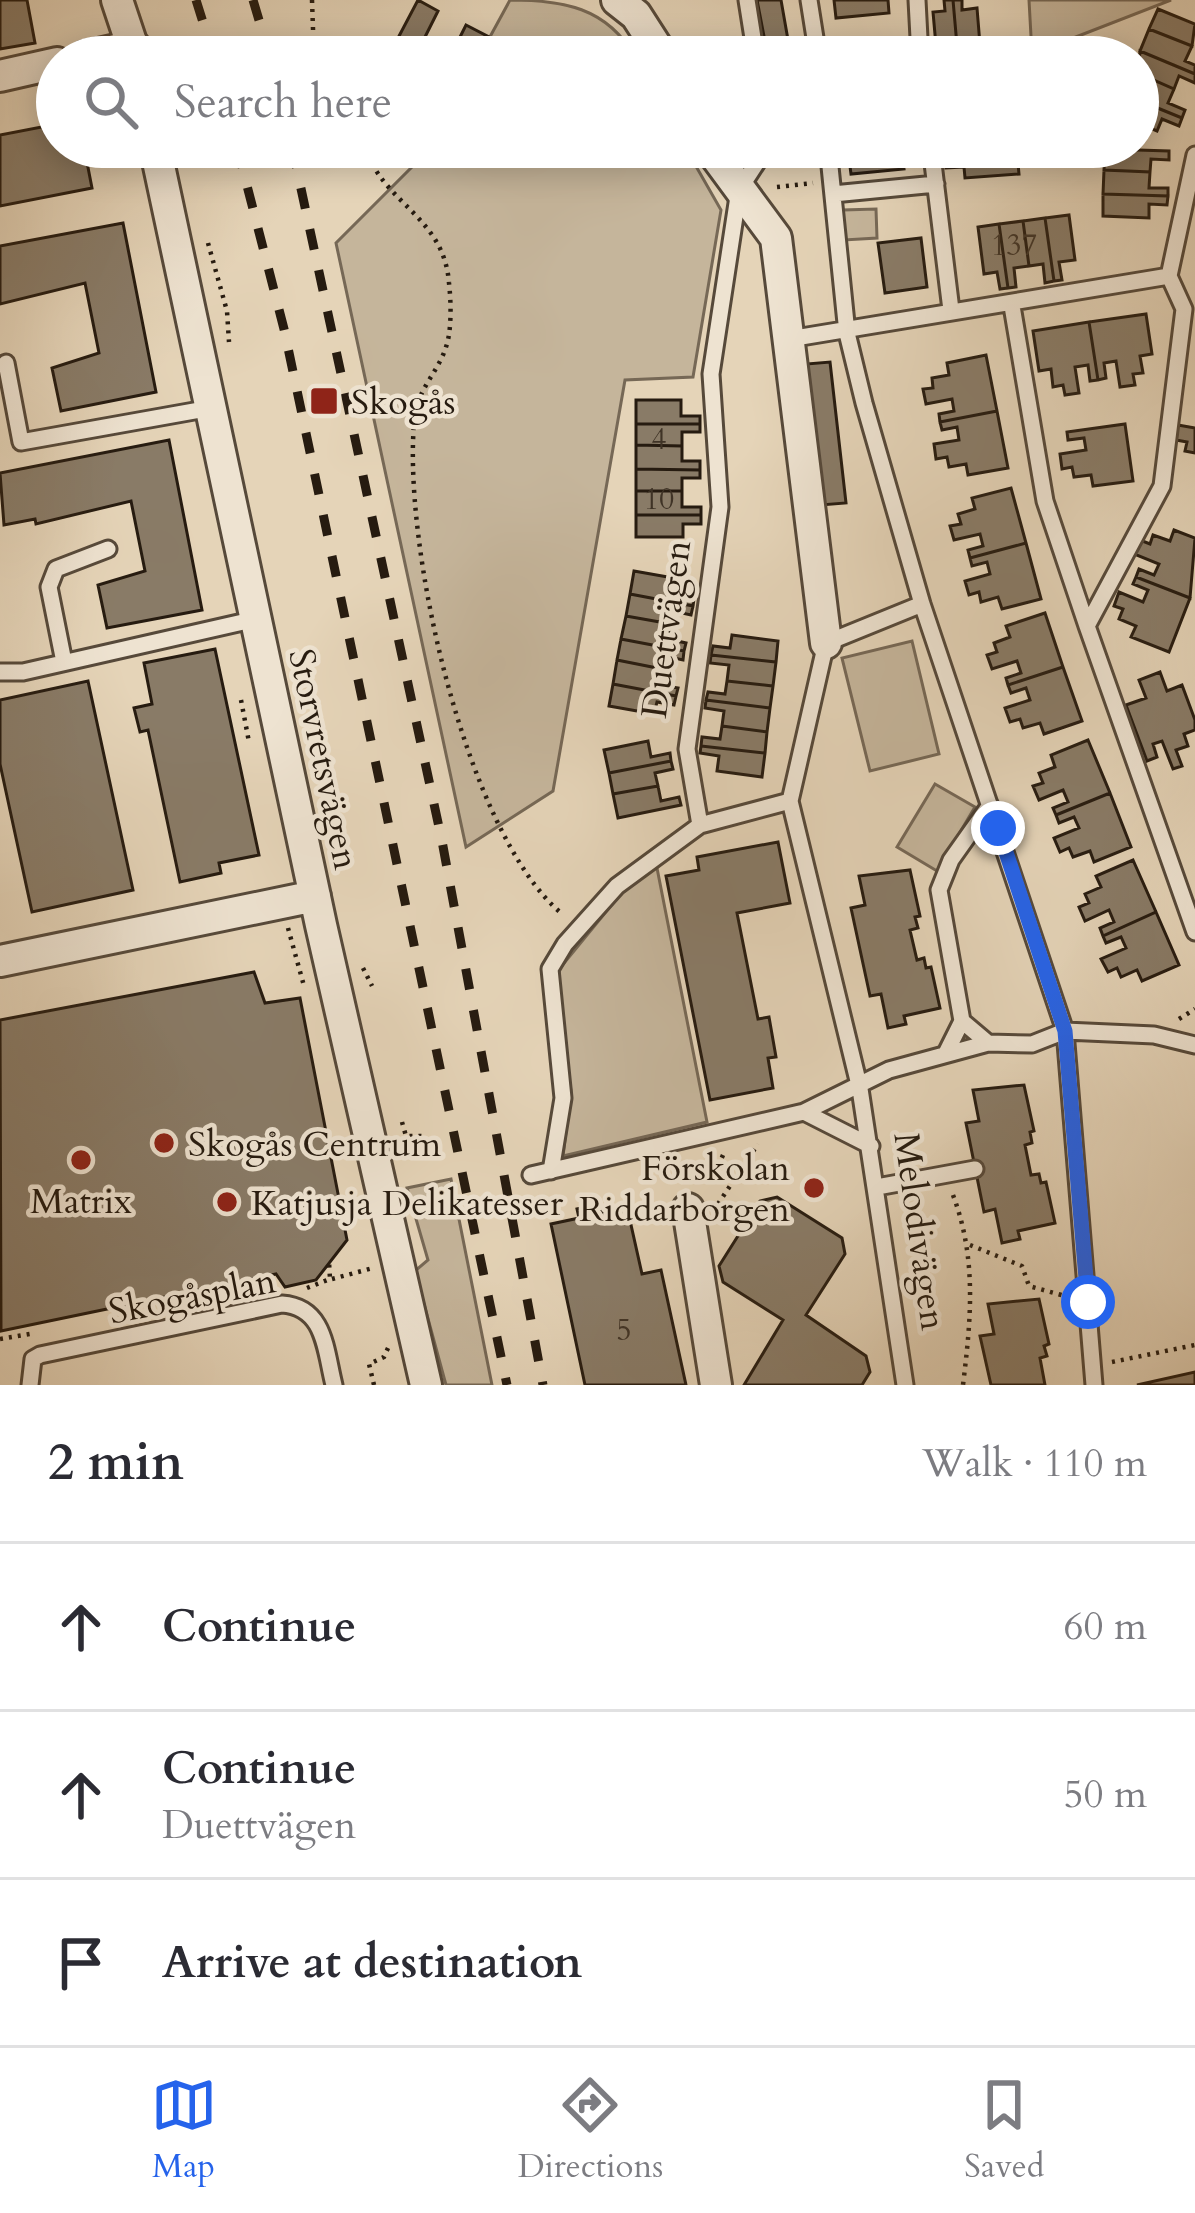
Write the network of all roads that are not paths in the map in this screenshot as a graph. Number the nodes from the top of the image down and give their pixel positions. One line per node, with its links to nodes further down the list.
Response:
1 (117, 0): 6 (street)
2 (617, 0): 7 (street)
3 (747, 0): 8 (lane)
4 (809, 0): 9 (lane)
5 (917, 0): 10 (lane)
6 (129, 36)
7 (649, 36)
8 (753, 36)
9 (815, 36)
10 (919, 36)
11 (36, 68): 12 (street)
12 (0, 76)
13 (1195, 155): 22 (lane)
14 (160, 168): 28 (street, Storvretsvägen)
15 (724, 168): 21 (street)
16 (753, 168): 21 (lane, Duettvägen)
17 (830, 168): 20 (lane)
18 (934, 168): 19 (lane)
19 (936, 184): 20 (lane); 24 (lane)
20 (832, 188): 25 (lane)
21 (739, 190): 26 (street); 38 (lane, Duettvägen)
22 (1169, 276): 23 (lane); 32 (lane)
23 (1012, 306): 24 (lane); 32 (lane)
24 (951, 310): 25 (lane)
25 (847, 333): 26 (lane); 30 (lane)
26 (789, 339): 33 (street)
27 (6, 362): 28 (lane)
28 (211, 408): 31 (street, Storvretsvägen)
29 (108, 549): 34 (lane)
30 (922, 604): 33 (lane); 37 (lane)
31 (256, 619): 34 (lane); 39 (street, Storvretsvägen)
32 (1087, 626): 40 (lane)
33 (826, 644): 36 (lane)
34 (64, 662): 35 (lane)
35 (0, 672)
36 (790, 800): 38 (lane); 47 (lane, Melodivägen)
37 (990, 805): 42 (lane); 43 (lane)
38 (700, 825): 51 (lane)
39 (315, 896): 41 (street); 57 (street, Storvretsvägen)
40 (1195, 932)
41 (0, 961)
42 (962, 1021): 44 (lane); 46 (lane)
43 (1065, 1031): 44 (lane); 45 (lane); 60 (lane)
44 (988, 1043): 46 (lane)
45 (1195, 1045)
46 (946, 1053): 47 (lane)
47 (860, 1089): 48 (lane); 49 (lane, Melodivägen)
48 (803, 1112): 49 (lane); 51 (lane)
49 (871, 1147): 53 (lane, Melodivägen)
50 (975, 1169): 53 (lane)
51 (551, 1171): 52 (lane)
52 (532, 1175)
53 (877, 1187): 59 (lane, Melodivägen)
54 (688, 1209): 58 (street)
55 (329, 1384): 56 (lane, Skogåsplan)
56 (30, 1385)
57 (426, 1385)
58 (716, 1385)
59 (905, 1385)
60 (1094, 1385)

